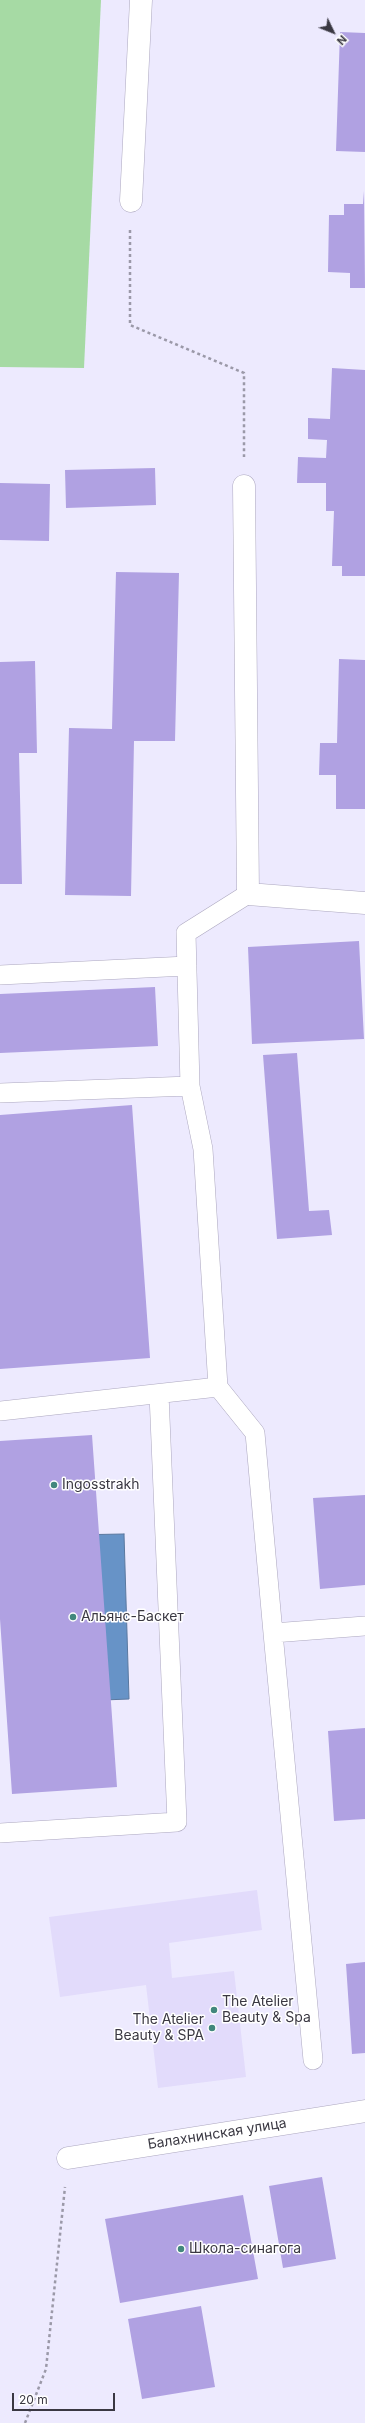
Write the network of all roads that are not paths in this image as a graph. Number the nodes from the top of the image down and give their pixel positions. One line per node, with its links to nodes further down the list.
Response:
1 (141, 0): 2 (street)
2 (131, 201)
3 (244, 486): 4 (street)
4 (248, 894): 5 (street); 6 (lane)
5 (365, 902)
6 (187, 966): 7 (lane); 8 (lane)
7 (0, 975)
8 (190, 1086): 9 (lane); 10 (lane)
9 (0, 1093)
10 (218, 1388): 11 (lane); 14 (lane)
11 (159, 1394): 12 (lane); 15 (lane)
12 (0, 1411)
13 (365, 1626): 14 (lane)
14 (273, 1633): 16 (lane)
15 (0, 1833)
16 (313, 2060)
17 (365, 2111): 18 (street, Балахнинская улица)
18 (68, 2158)

